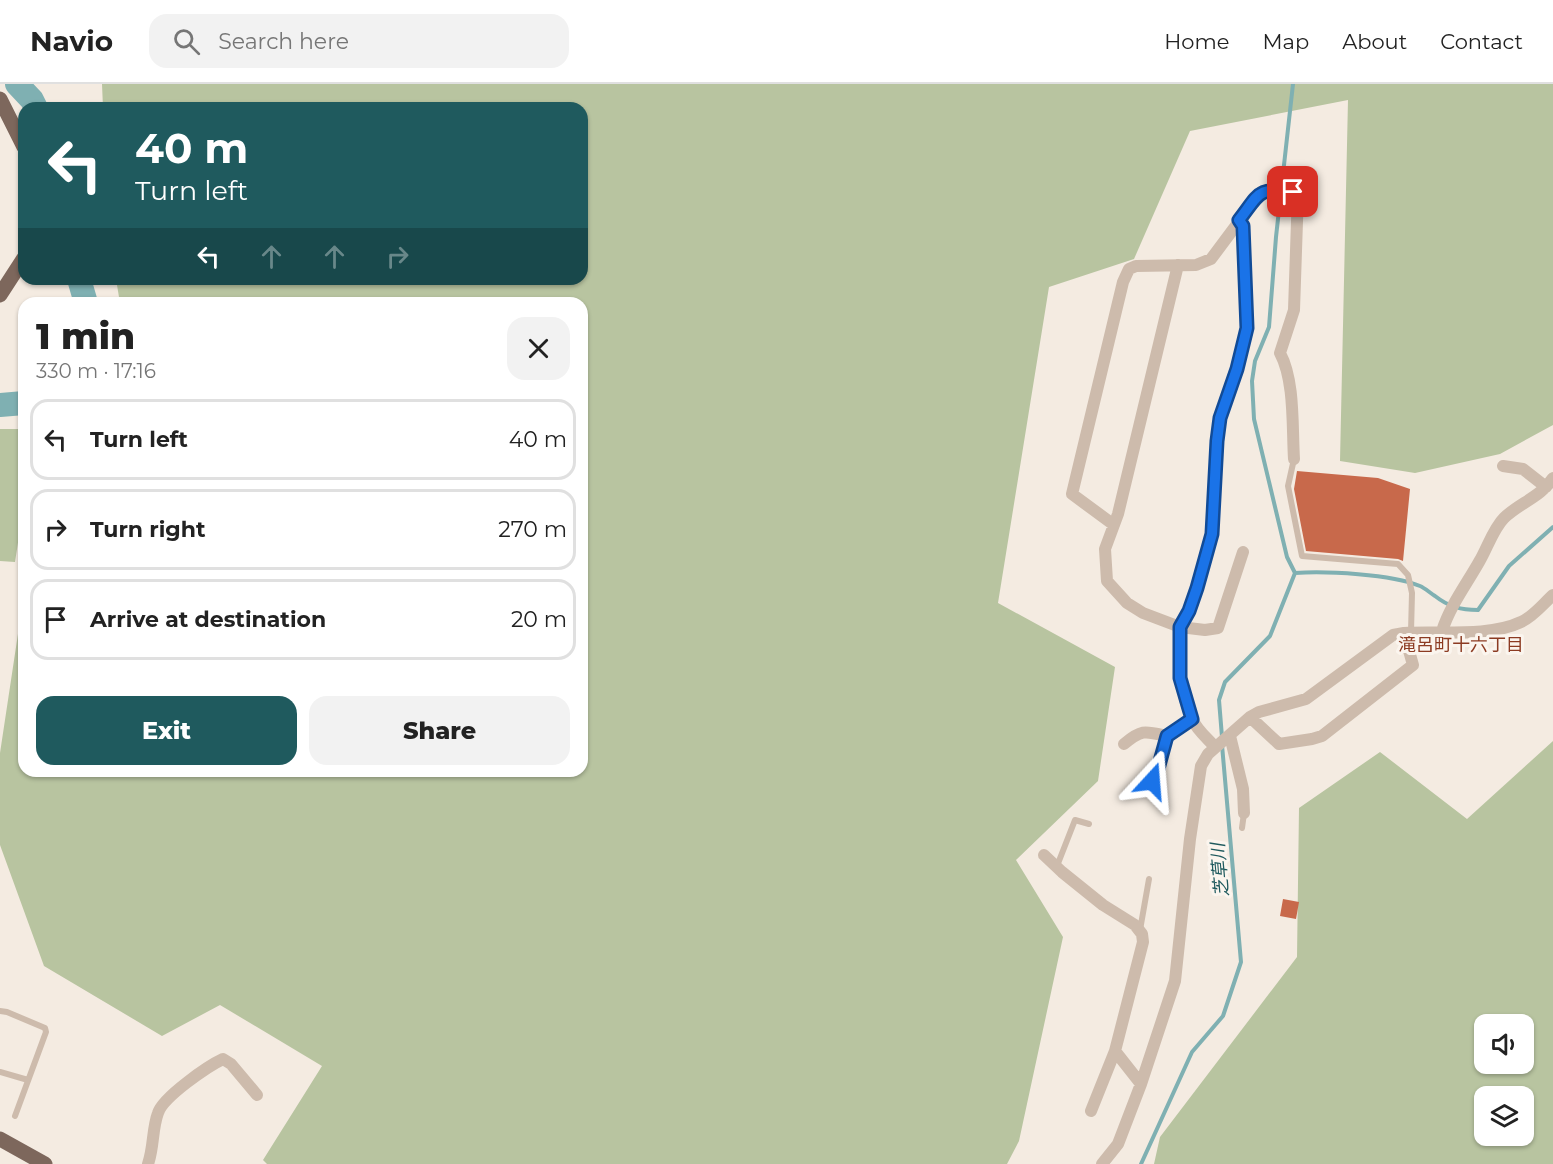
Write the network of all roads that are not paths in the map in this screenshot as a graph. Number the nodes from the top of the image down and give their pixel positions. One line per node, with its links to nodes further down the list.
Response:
1 (0, 99): 2 (main road)
2 (18, 135)
3 (1239, 220): 4 (street); 7 (street); 13 (street)
4 (1178, 265): 10 (street); 10 (street)
5 (18, 267): 6 (main road)
6 (0, 295)
7 (1294, 459): 15 (lane)
8 (1503, 466): 9 (street)
9 (1550, 482): 14 (street)
10 (1114, 525): 13 (street)
11 (1243, 552): 13 (street)
12 (1553, 595): 14 (street)
13 (1180, 627): 17 (street)
14 (1442, 631): 15 (street)
15 (1408, 632): 16 (street); 16 (street)
16 (1250, 717): 19 (street)
17 (1192, 719): 18 (street); 21 (street)
18 (1167, 736): 20 (street); 22 (street)
19 (1230, 736): 21 (street); 23 (street)
20 (1124, 744)
21 (1215, 747): 34 (street)
22 (1145, 783)
23 (1244, 813): 25 (lane)
24 (1089, 824): 27 (lane)
25 (1242, 828)
26 (1044, 855): 27 (street)
27 (1057, 867): 29 (street)
28 (1149, 879): 29 (lane)
29 (1140, 931): 31 (street)
30 (0, 1011): 33 (lane)
31 (1115, 1051): 34 (street); 36 (street)
32 (0, 1072): 33 (lane)
33 (28, 1080): 37 (lane)
34 (1141, 1084): 41 (street)
35 (257, 1095): 40 (street)
36 (1091, 1110)
37 (15, 1116)
38 (0, 1139): 39 (main road)
39 (45, 1164)
40 (148, 1164)
41 (1102, 1164)

